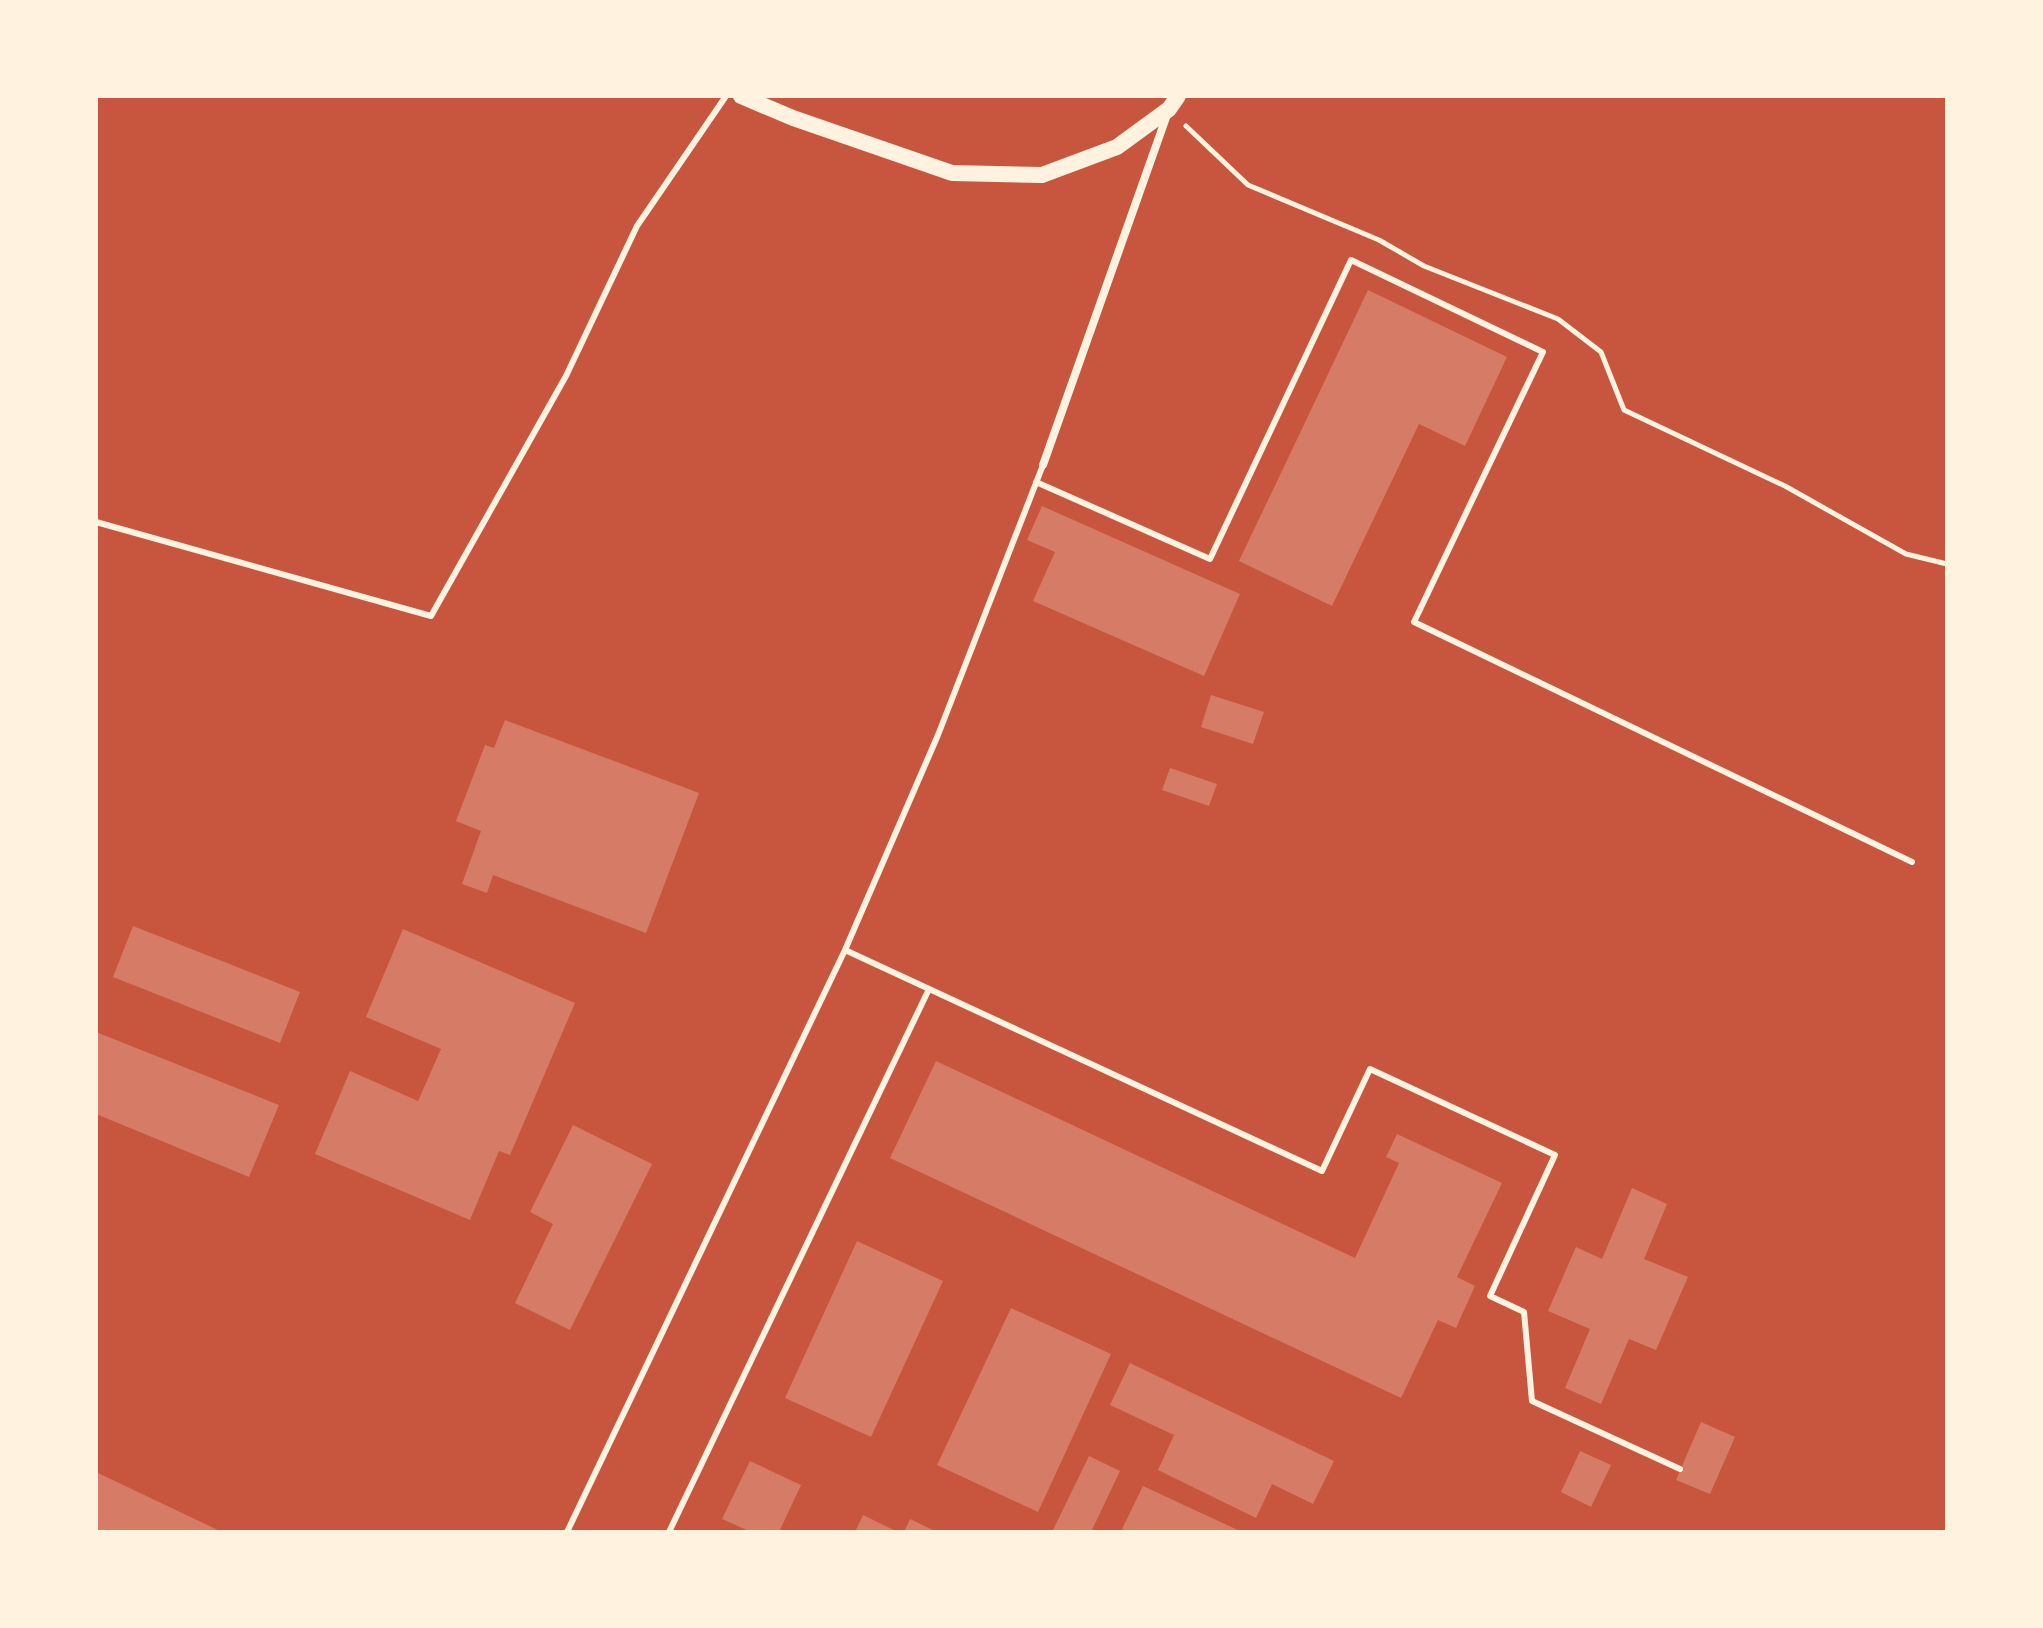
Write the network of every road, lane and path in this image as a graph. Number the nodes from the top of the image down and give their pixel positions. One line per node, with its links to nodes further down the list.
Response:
1 (726, 96): 6 (lane)
2 (741, 96): 3 (main road)
3 (1173, 103): 4 (street); 7 (path)
4 (1043, 465): 5 (lane)
5 (1036, 482): 8 (lane); 9 (lane)
6 (96, 522)
7 (1947, 564)
8 (1912, 862)
9 (845, 950): 10 (lane); 12 (lane)
10 (929, 989): 11 (lane); 13 (lane)
11 (1680, 1469)
12 (567, 1532)
13 (669, 1532)

